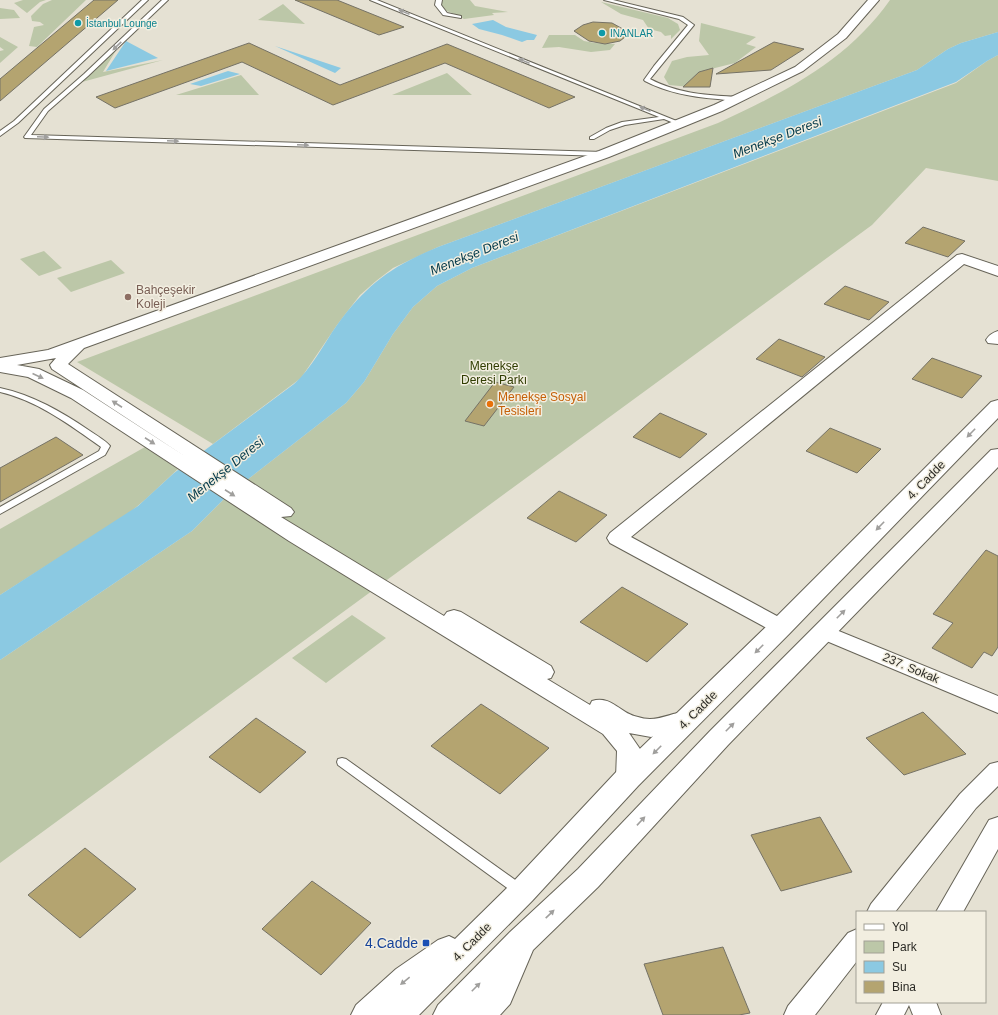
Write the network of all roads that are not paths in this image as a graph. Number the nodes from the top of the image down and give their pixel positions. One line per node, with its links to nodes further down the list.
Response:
1 (145, 0): 11 (lane)
2 (165, 0): 13 (lane, one-way to 13)
3 (373, 0): 9 (lane, one-way to 3)
4 (439, 0): 7 (lane)
5 (607, 0): 8 (lane)
6 (874, 0): 8 (street)
7 (459, 17)
8 (738, 99): 10 (street)
9 (664, 117): 10 (lane); 12 (lane)
10 (681, 124): 13 (street)
11 (0, 134)
12 (592, 138)
13 (604, 154): 15 (street)
14 (998, 271): 25 (street)
15 (79, 344): 16 (street); 18 (street)
16 (25, 359): 17 (street); 18 (street)
17 (0, 365): 21 (street, one-way to 21)
18 (58, 365): 21 (street, one-way to 18)
19 (0, 390): 24 (lane)
20 (998, 406): 25 (main road, 4. Cadde, one-way to 25)
21 (179, 452): 23 (street)
22 (998, 455): 26 (main road, one-way to 22)
23 (261, 505): 28 (street); 31 (street)
24 (0, 511)
25 (781, 626): 28 (main road, 4. Cadde, one-way to 28)
26 (824, 632): 27 (street, 237. Sokak); 37 (main road, one-way to 26)
27 (998, 705)
28 (688, 719): 31 (main road, 4. Cadde, one-way to 31)
29 (342, 762): 33 (lane)
30 (998, 771): 34 (street)
31 (628, 778): 33 (main road, 4. Cadde)
32 (998, 827): 35 (street)
33 (522, 892): 36 (main road, 4. Cadde)
34 (881, 911)
35 (950, 911)
36 (495, 919): 41 (main road, one-way to 41); 42 (main road, 4. Cadde)
37 (522, 941): 43 (main road, one-way to 37); 44 (main road)
38 (856, 942): 45 (street)
39 (896, 1003): 46 (street)
40 (922, 1003): 47 (street)
41 (367, 1015)
42 (398, 1015)
43 (449, 1015)
44 (480, 1015)
45 (798, 1015)
46 (890, 1015)
47 (927, 1015)

